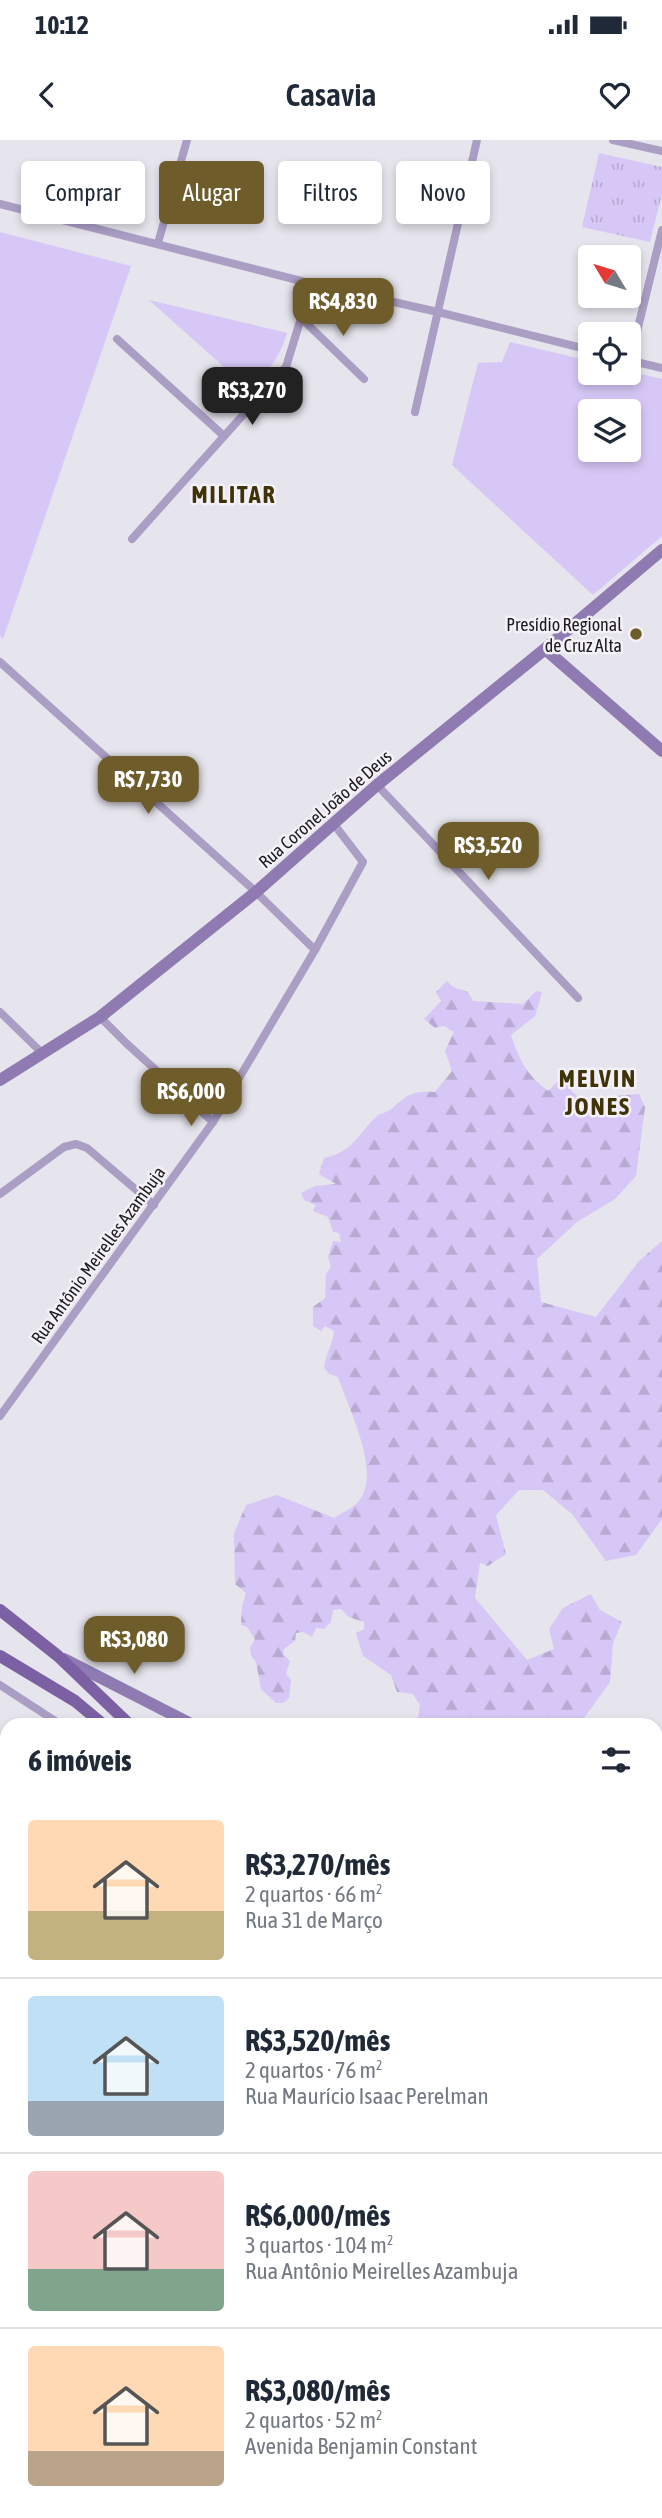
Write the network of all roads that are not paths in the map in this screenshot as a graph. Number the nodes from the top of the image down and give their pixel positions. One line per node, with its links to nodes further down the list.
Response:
1 (187, 140): 7 (street)
2 (477, 140): 9 (street)
3 (613, 140): 4 (street)
4 (662, 151)
5 (0, 204): 7 (street)
6 (662, 230): 11 (street)
7 (158, 243): 8 (street)
8 (305, 282): 9 (street); 10 (street)
9 (438, 312): 13 (street); 17 (street)
10 (301, 318): 16 (street); 18 (street)
11 (639, 322)
12 (117, 339): 18 (street)
13 (578, 347)
14 (641, 363): 15 (street)
15 (662, 368)
16 (364, 379)
17 (415, 412)
18 (224, 436): 19 (street)
19 (132, 539)
20 (662, 550): 21 (street, Rua Coronel João de Deus)
21 (545, 649): 23 (street); 24 (street, Rua Coronel João de Deus)
22 (0, 662): 26 (street)
23 (662, 751)
24 (377, 785): 25 (street, Rua Coronel João de Deus); 28 (street)
25 (333, 823): 26 (street, Rua Coronel João de Deus); 27 (street, Rua Antônio Meirelles Azambuja)
26 (256, 892): 27 (street); 30 (street, Rua Coronel João de Deus)
27 (315, 950): 33 (street, Rua Antônio Meirelles Azambuja)
28 (578, 998)
29 (0, 1012): 31 (street)
30 (100, 1017): 31 (street, Rua Coronel João de Deus); 33 (street)
31 (42, 1053): 32 (street, Rua Coronel João de Deus)
32 (0, 1080)
33 (213, 1122): 35 (street, Rua Antônio Meirelles Azambuja)
34 (0, 1194): 35 (street)
35 (154, 1205): 36 (street, Rua Antônio Meirelles Azambuja)
36 (0, 1416)
37 (0, 1610): 38 (main road)
38 (58, 1656): 43 (main road); 44 (street)
39 (0, 1657): 42 (main road)
40 (0, 1685): 41 (street)
41 (51, 1718)
42 (95, 1718)
43 (123, 1718)
44 (179, 1718)

